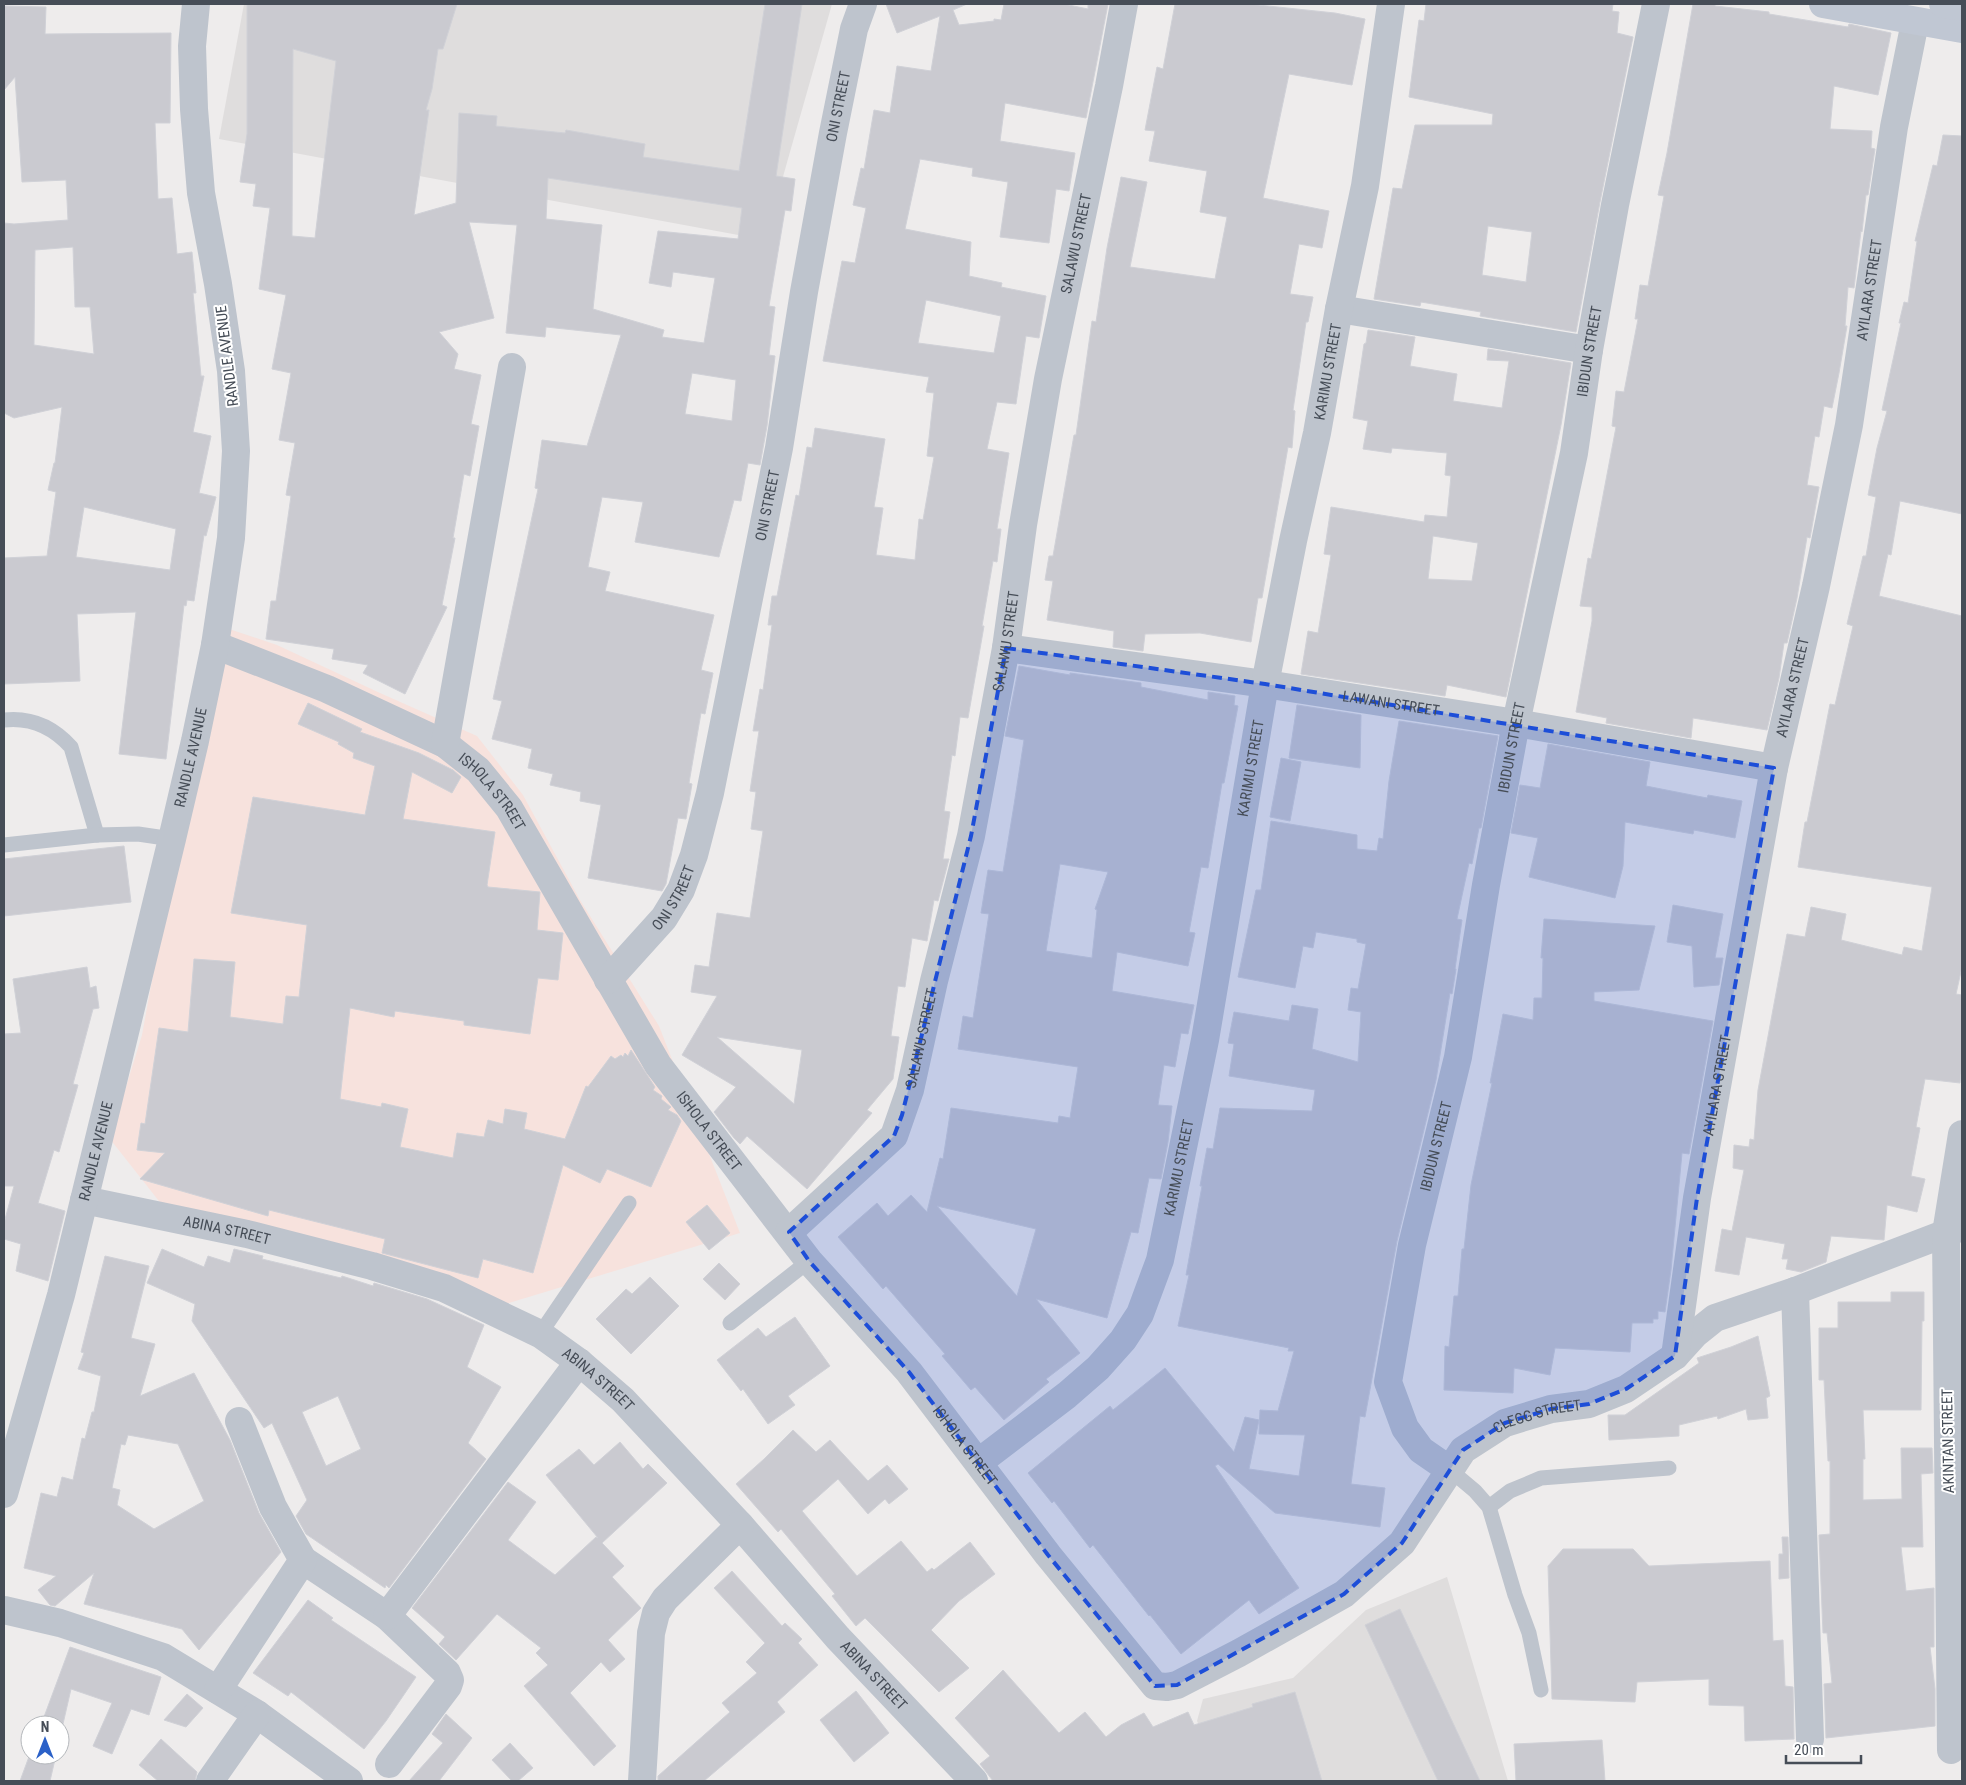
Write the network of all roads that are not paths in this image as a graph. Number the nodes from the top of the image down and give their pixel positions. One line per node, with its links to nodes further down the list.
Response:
1 (196, 4): 14 (street, RANDLE AVENUE)
2 (863, 4): 24 (street, ONI STREET)
3 (1124, 4): 15 (street, SALAWU STREET)
4 (1391, 4): 11 (street, KARIMU STREET)
5 (1656, 4): 12 (street, IBIDUN STREET)
6 (1823, 4): 9 (main road)
7 (1942, 4): 8 (main road)
8 (1962, 8)
9 (1915, 22): 10 (main road); 20 (street, AYILARA STREET)
10 (1962, 29)
11 (1339, 310): 12 (street); 16 (street, KARIMU STREET)
12 (1589, 350): 18 (street, IBIDUN STREET)
13 (512, 367): 19 (street)
14 (215, 645): 19 (street, ISHOLA STREET); 22 (street, RANDLE AVENUE)
15 (1006, 648): 16 (street, LAWANI STREET); 29 (street, SALAWU STREET)
16 (1265, 684): 18 (street, LAWANI STREET); 37 (street, KARIMU STREET)
17 (4, 720): 21 (lane)
18 (1516, 723): 20 (street, LAWANI STREET); 39 (street, IBIDUN STREET)
19 (445, 744): 24 (street, ISHOLA STREET)
20 (1774, 768): 34 (street, AYILARA STREET)
21 (97, 835): 22 (lane); 23 (lane)
22 (172, 839): 26 (street, RANDLE AVENUE)
23 (4, 845)
24 (608, 980): 29 (street, ISHOLA STREET)
25 (1962, 1134): 28 (street, AKINTAN STREET)
26 (84, 1200): 33 (street, ABINA STREET); 40 (street, RANDLE AVENUE)
27 (629, 1203): 33 (lane)
28 (1954, 1230): 31 (street, CLEGG STREET); 51 (street, AKINTAN STREET)
29 (789, 1232): 30 (street, ISHOLA STREET)
30 (810, 1261): 32 (lane); 37 (street, ISHOLA STREET)
31 (1794, 1291): 34 (street, CLEGG STREET); 50 (street)
32 (730, 1324)
33 (540, 1334): 35 (street, ABINA STREET)
34 (1675, 1356): 39 (street, CLEGG STREET)
35 (579, 1362): 42 (street, ABINA STREET); 45 (street)
36 (239, 1421): 43 (street)
37 (979, 1462): 46 (street, ISHOLA STREET)
38 (1669, 1468): 41 (lane)
39 (1450, 1470): 41 (lane); 46 (street, CLEGG STREET)
40 (6, 1479)
41 (1490, 1507): 48 (lane)
42 (740, 1525): 55 (street); 56 (street, ABINA STREET)
43 (303, 1560): 45 (street); 47 (street)
44 (4, 1610): 47 (street)
45 (387, 1616): 52 (street)
46 (1166, 1687)
47 (218, 1690): 49 (street)
48 (1541, 1690)
49 (257, 1714): 53 (street); 54 (street)
50 (1810, 1739)
51 (1951, 1750)
52 (389, 1764)
53 (210, 1781)
54 (349, 1781)
55 (642, 1781)
56 (974, 1781)

